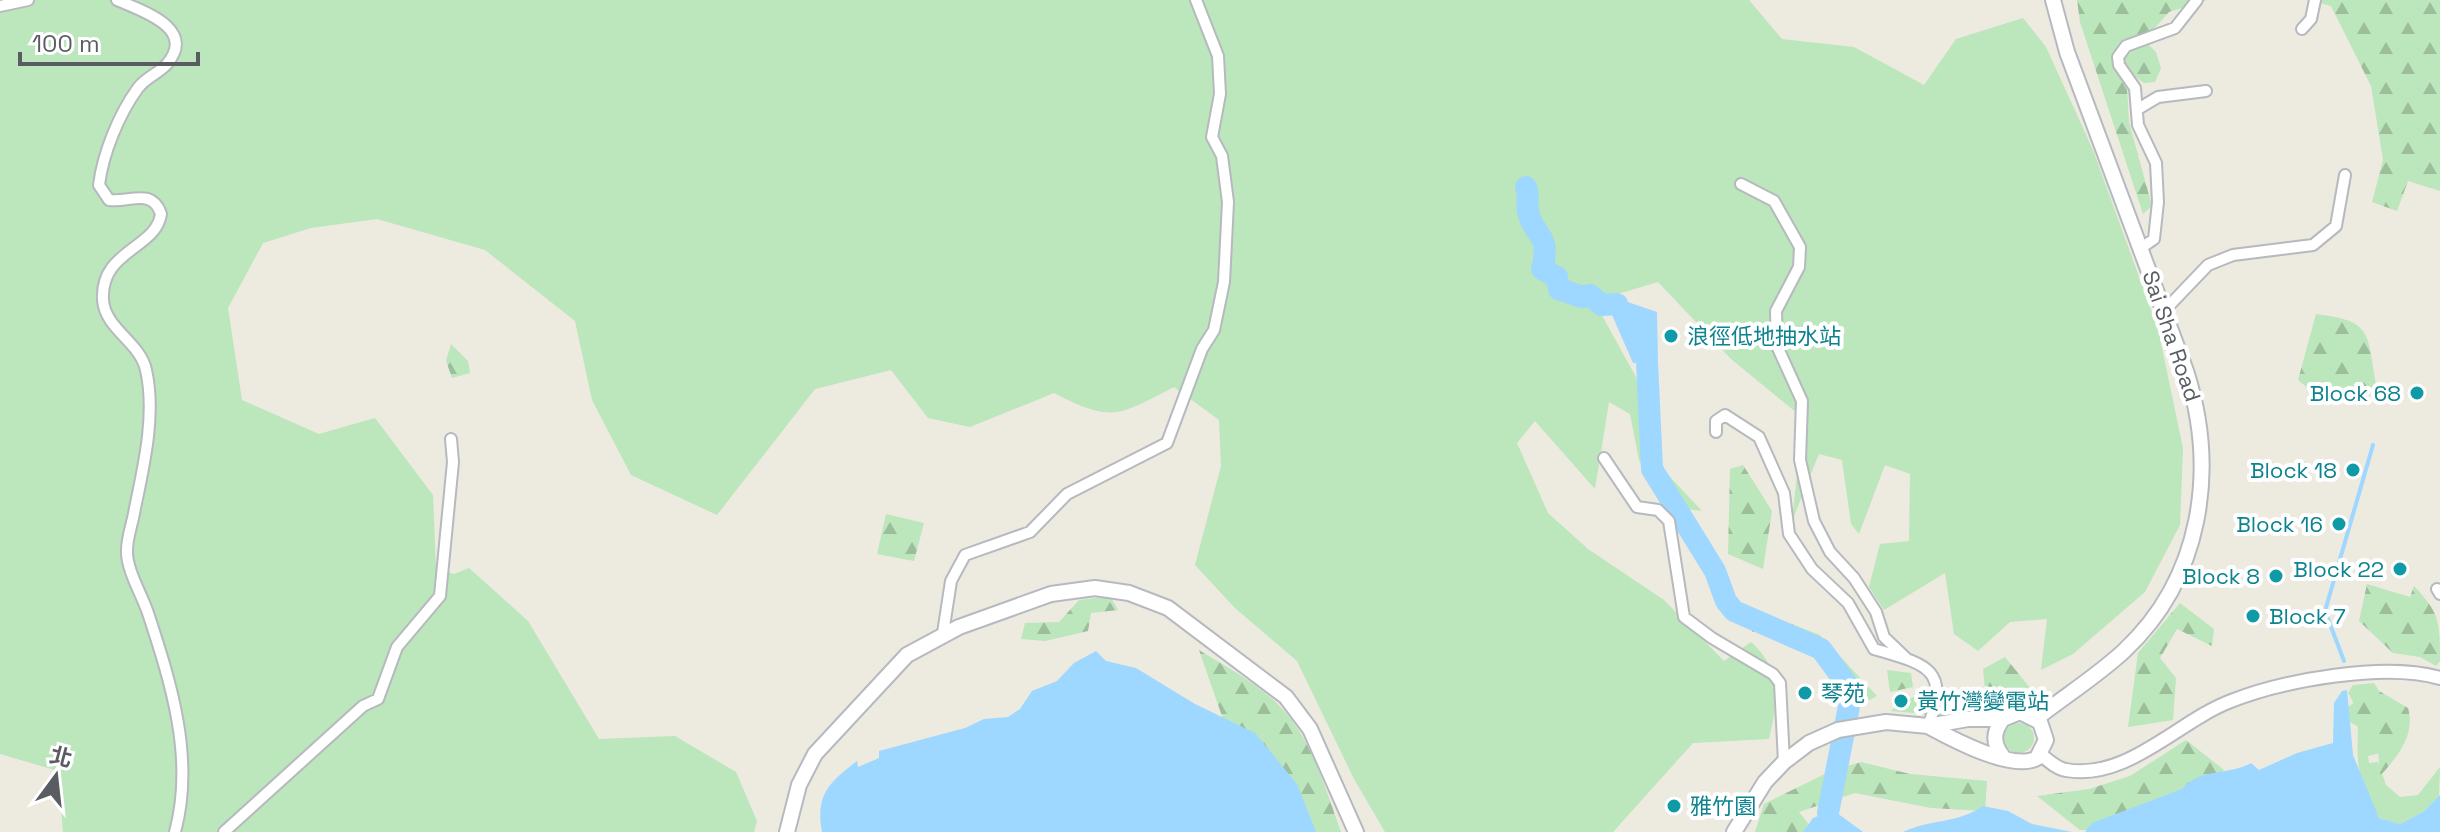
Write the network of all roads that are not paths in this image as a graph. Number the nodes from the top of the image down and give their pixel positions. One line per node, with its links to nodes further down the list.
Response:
1 (28, 0): 7 (street)
2 (117, 0): 27 (street)
3 (1196, 0): 18 (street)
4 (2053, 0): 13 (main road, Sai Sha Road)
5 (2197, 0): 10 (street)
6 (2315, 0): 8 (street)
7 (0, 6)
8 (2302, 29)
9 (2206, 91): 10 (street)
10 (2138, 109): 13 (street)
11 (2345, 175): 14 (street)
12 (1741, 184): 19 (street)
13 (2141, 248): 14 (main road, Sai Sha Road)
14 (2164, 311): 21 (main road, Sai Sha Road)
15 (1716, 432): 19 (street)
16 (451, 439): 28 (street)
17 (1604, 458): 26 (street)
18 (943, 633): 29 (main road); 30 (main road)
19 (1906, 658): 23 (street)
20 (2440, 678): 24 (street)
21 (2037, 718): 22 (main road); 24 (main road)
22 (2003, 719): 23 (main road); 25 (main road)
23 (1928, 726): 25 (main road); 26 (main road)
24 (2040, 754): 25 (main road)
25 (2004, 758)
26 (1784, 762): 31 (main road)
27 (175, 832)
28 (224, 832)
29 (787, 832)
30 (1356, 832)
31 (1734, 832)

